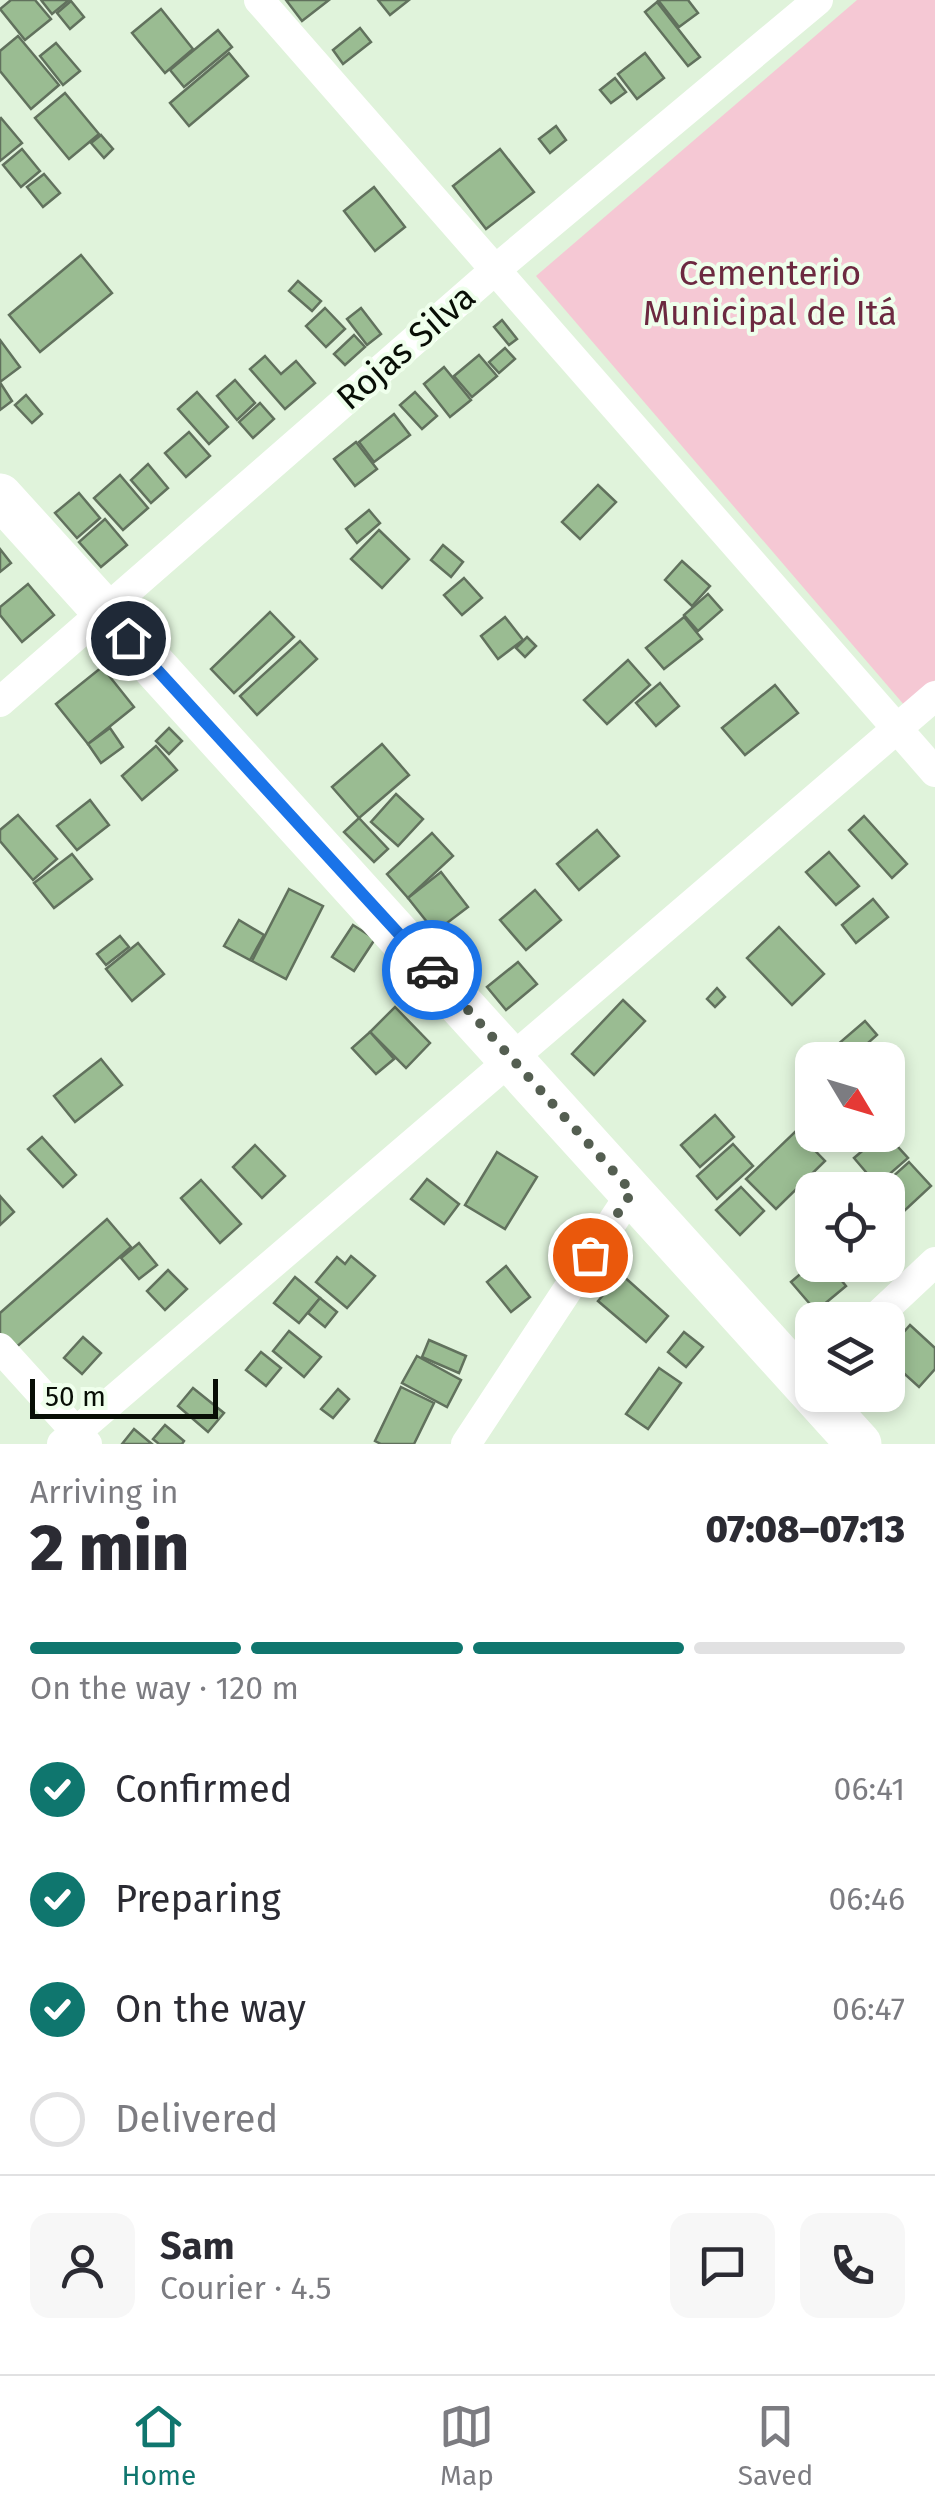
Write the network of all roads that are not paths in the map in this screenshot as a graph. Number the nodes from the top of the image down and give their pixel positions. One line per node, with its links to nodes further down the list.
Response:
1 (259, 0): 3 (street)
2 (818, 0): 3 (street, Rojas Silva)
3 (495, 270): 5 (street, Rojas Silva); 8 (street)
4 (0, 496): 5 (main road)
5 (102, 610): 7 (street, Rojas Silva); 10 (main road)
6 (935, 696): 8 (street)
7 (0, 702)
8 (896, 729): 9 (street); 10 (street)
9 (935, 772)
10 (512, 1057): 11 (main road); 17 (street)
11 (632, 1192): 15 (main road); 18 (street)
12 (935, 1262): 13 (street)
13 (892, 1302)
14 (0, 1348): 17 (street)
15 (795, 1367)
16 (834, 1412): 19 (main road)
17 (75, 1440)
18 (466, 1444)
19 (860, 1444)

